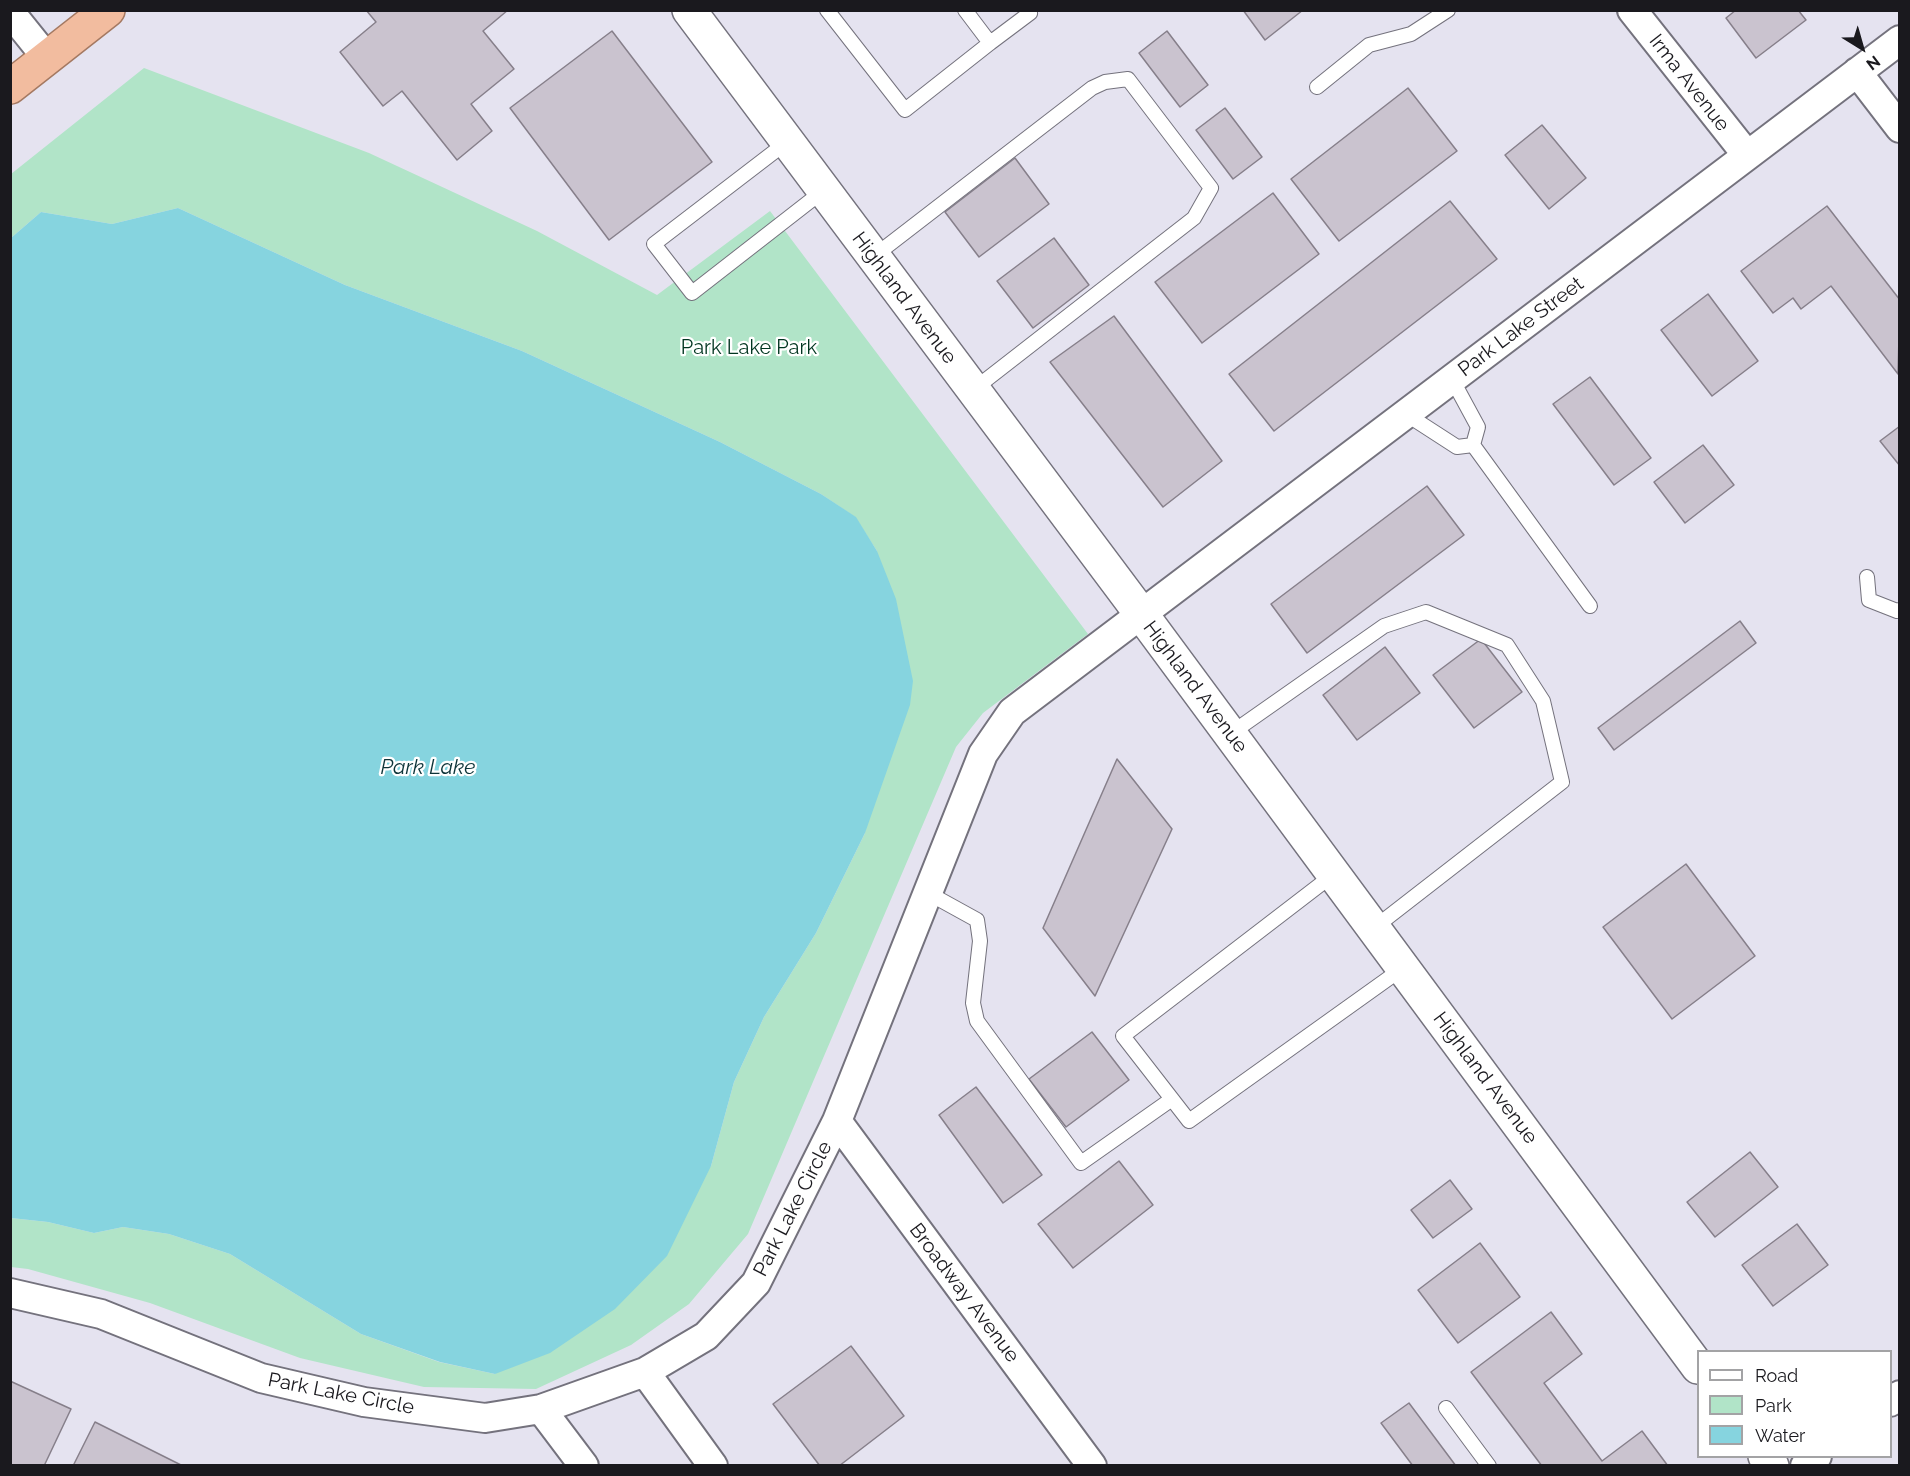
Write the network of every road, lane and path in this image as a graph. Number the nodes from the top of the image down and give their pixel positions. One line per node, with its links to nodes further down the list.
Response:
1 (108, 10): 11 (highway)
2 (827, 10): 10 (lane)
3 (965, 10): 10 (lane)
4 (1029, 10): 10 (lane)
5 (1448, 10): 14 (lane)
6 (1632, 10): 17 (street, Irma Avenue)
7 (10, 12): 11 (street)
8 (699, 14): 16 (street, Highland Avenue)
9 (1899, 40): 12 (street, Park Lake Street)
10 (990, 43)
11 (47, 58): 13 (highway)
12 (1857, 72): 15 (street); 17 (street, Park Lake Street)
13 (10, 87)
14 (1317, 87)
15 (1899, 128)
16 (787, 142): 18 (street, Highland Avenue); 18 (lane)
17 (1747, 155): 20 (street, Park Lake Street)
18 (824, 191): 19 (street, Highland Avenue)
19 (873, 256): 21 (street, Highland Avenue); 21 (lane)
20 (1452, 380): 22 (street, Park Lake Street); 23 (lane)
21 (973, 390): 27 (street, Highland Avenue)
22 (1406, 414): 23 (lane); 27 (street, Park Lake Street)
23 (1473, 445): 25 (lane)
24 (1867, 577): 26 (lane)
25 (1590, 606)
26 (1899, 610)
27 (1142, 615): 28 (street, Highland Avenue); 30 (street, Park Lake Circle)
28 (1230, 734): 29 (street, Highland Avenue); 31 (lane)
29 (1334, 874): 31 (street, Highland Avenue); 33 (lane)
30 (928, 892): 33 (lane); 34 (street, Park Lake Circle)
31 (1374, 928): 32 (street, Highland Avenue)
32 (1403, 968): 33 (lane); 36 (street, Highland Avenue)
33 (1172, 1099)
34 (837, 1121): 37 (street, Park Lake Circle); 42 (street, Broadway Avenue)
35 (10, 1293): 39 (street, Park Lake Circle)
36 (1697, 1366)
37 (645, 1372): 39 (street, Park Lake Circle); 41 (street)
38 (1446, 1408): 43 (lane)
39 (541, 1409): 40 (street)
40 (584, 1466)
41 (713, 1466)
42 (1092, 1466)
43 (1489, 1466)

